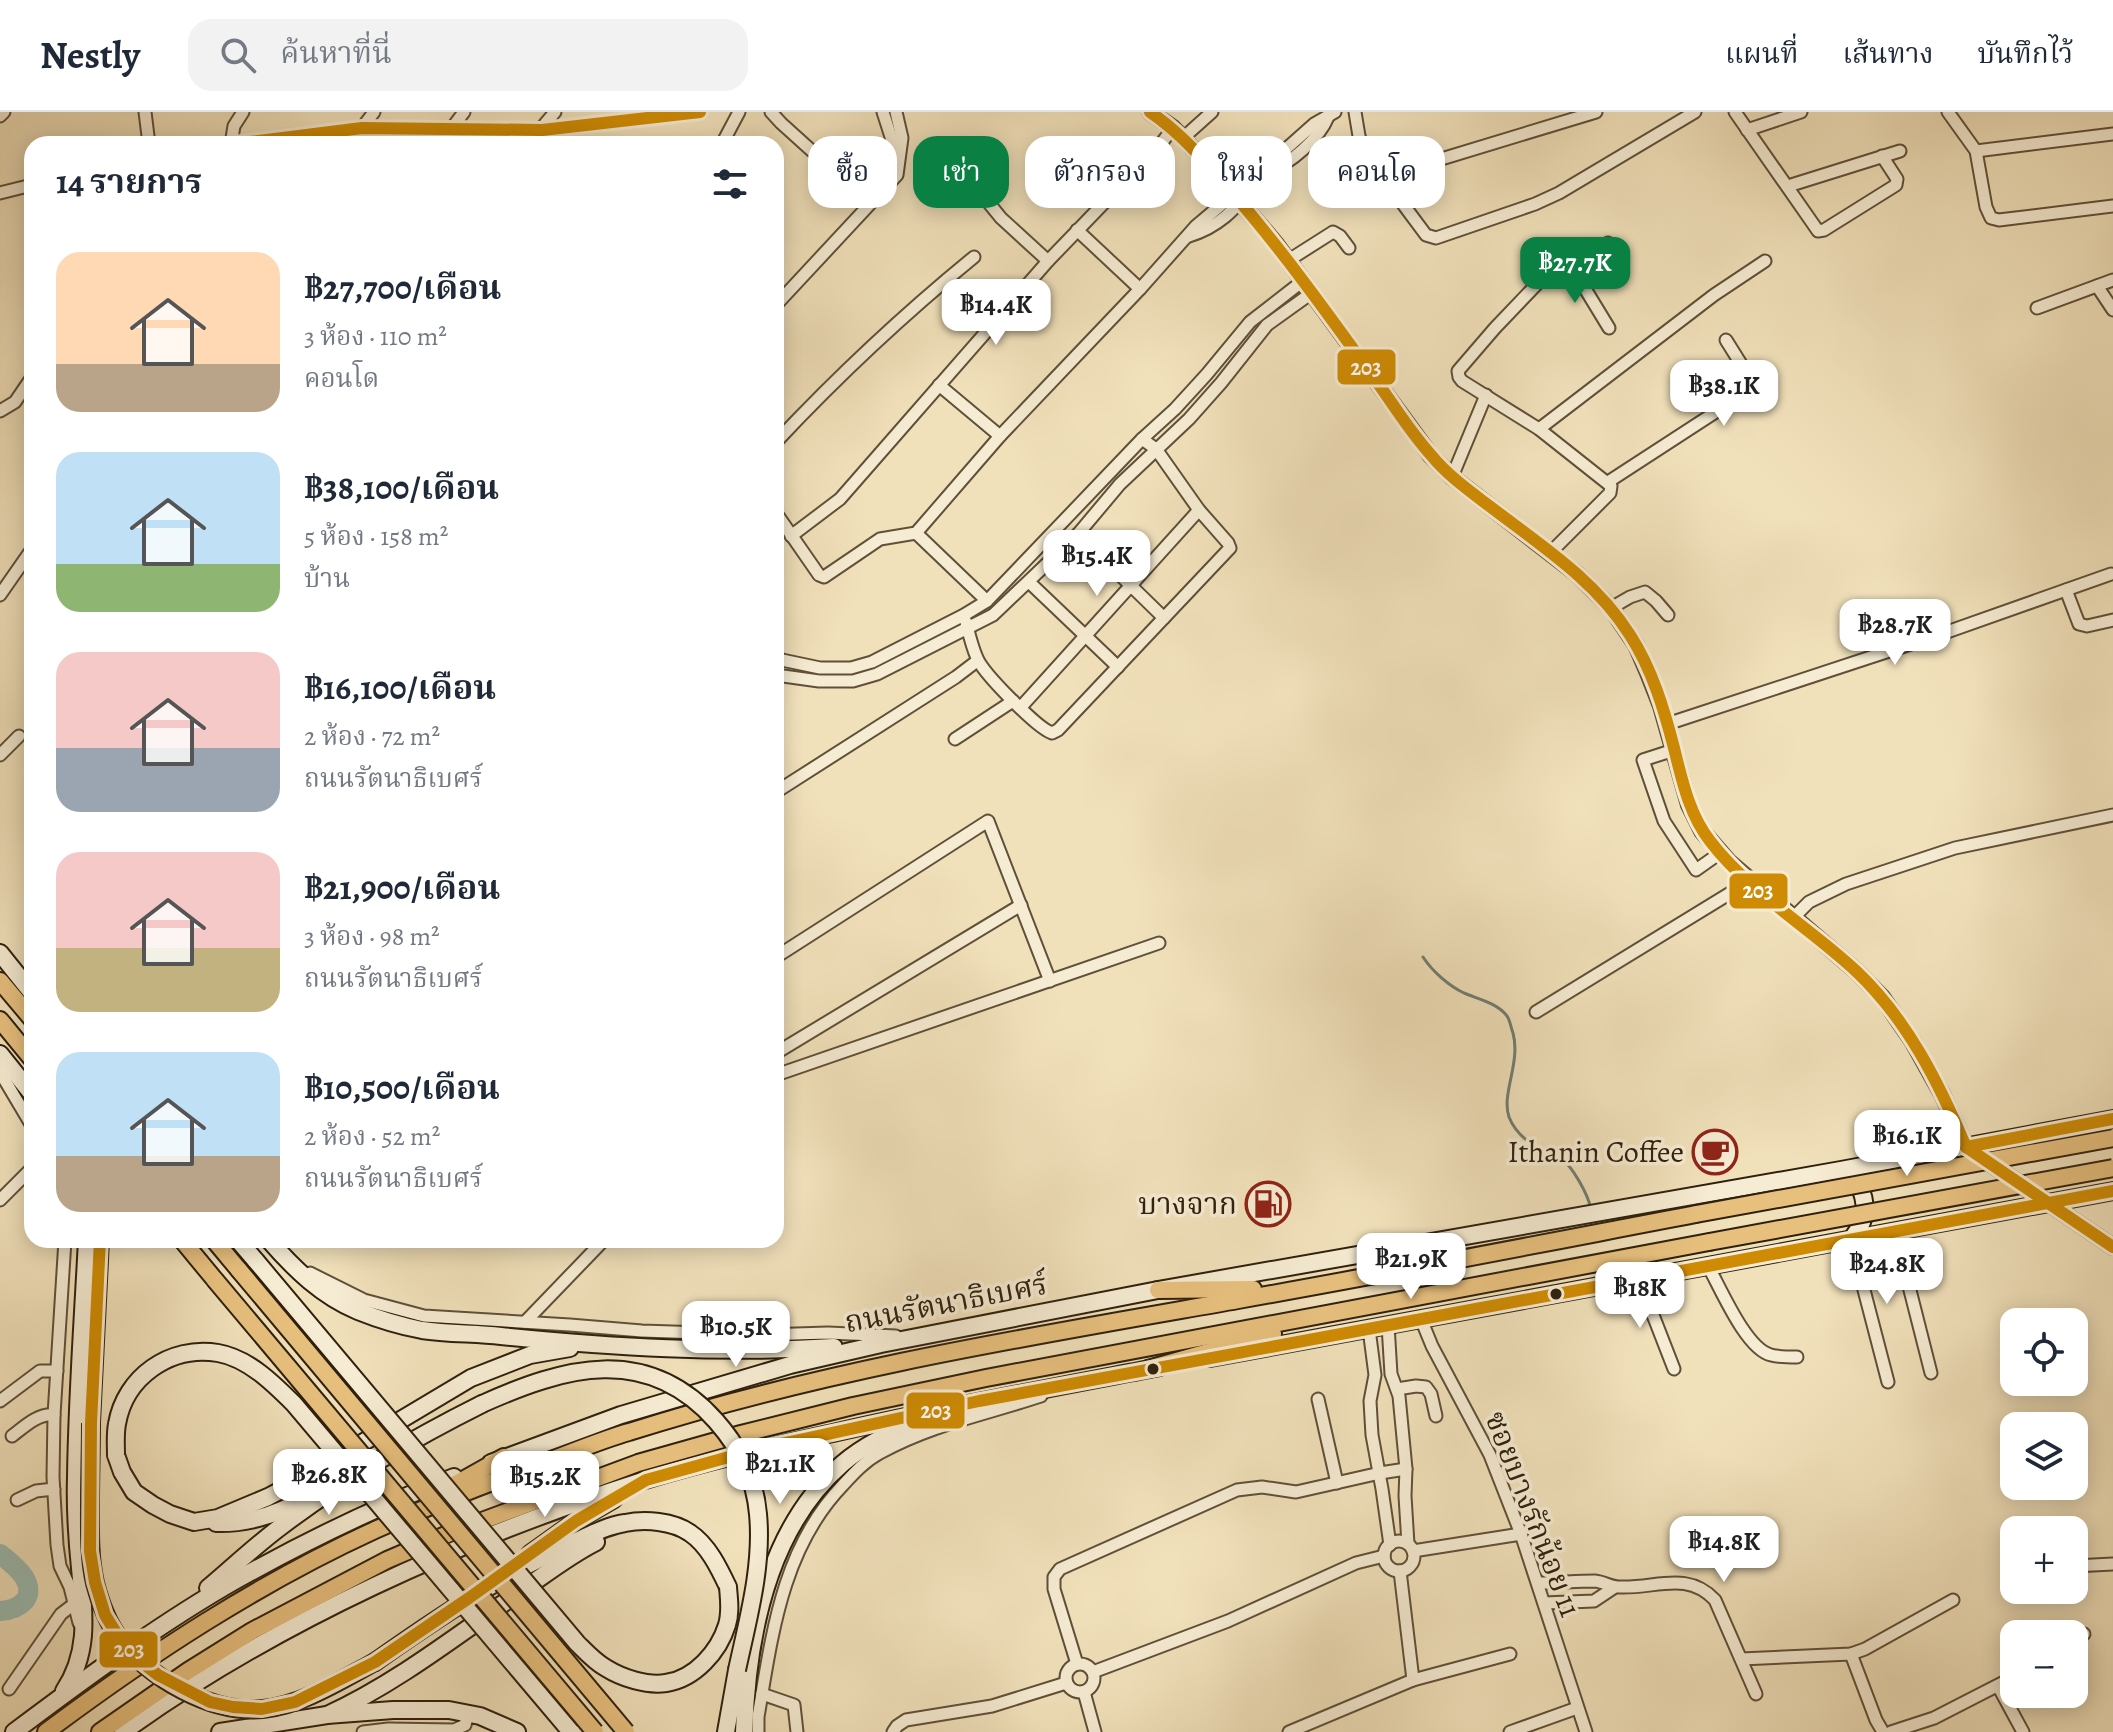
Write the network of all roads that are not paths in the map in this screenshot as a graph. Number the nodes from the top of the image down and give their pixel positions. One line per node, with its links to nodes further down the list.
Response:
1 (145, 112): 27 (street)
2 (243, 112): 28 (street)
3 (374, 112): 20 (street)
4 (464, 112): 21 (street)
5 (555, 112): 22 (street)
6 (700, 112): 22 (street)
7 (739, 112): 33 (street)
8 (771, 112): 35 (street)
9 (883, 112): 37 (street)
10 (896, 112): 37 (street)
11 (1150, 112): 25 (street)
12 (1212, 112): 25 (street)
13 (1355, 112): 34 (street)
14 (1596, 112): 42 (street)
15 (1695, 112): 50 (street)
16 (1735, 112): 23 (street)
17 (1801, 112): 23 (street)
18 (1948, 112): 39 (street)
19 (1332, 115): 41 (street)
20 (362, 128): 21 (street); 24 (street)
21 (450, 129): 22 (street); 31 (street)
22 (542, 130): 32 (street)
23 (1747, 130): 43 (street)
24 (333, 131): 29 (street); 30 (street)
25 (1178, 133): 36 (street); 51 (street)
26 (2113, 134): 39 (street)
27 (148, 136)
28 (233, 136)
29 (295, 136)
30 (330, 136)
31 (445, 136)
32 (536, 136)
33 (726, 136)
34 (1359, 136)
35 (808, 147)
36 (1191, 147)
37 (899, 150): 64 (street)
38 (1900, 151): 40 (street)
39 (1976, 151): 46 (street)
40 (1882, 156): 43 (street); 43 (street)
41 (1292, 158)
42 (1445, 158)
43 (1788, 186)
44 (24, 187): 45 (street)
45 (0, 193)
46 (2113, 206)
47 (993, 208): 56 (street)
48 (1224, 208): 62 (street)
49 (1246, 208): 55 (street)
50 (1406, 208)
51 (1077, 230): 56 (street); 62 (street)
52 (1608, 243): 58 (street)
53 (1349, 248): 55 (street)
54 (974, 257): 74 (street)
55 (1289, 260): 59 (street)
56 (1048, 261): 69 (street)
57 (1765, 261): 73 (street)
58 (1570, 264): 67 (street); 71 (street)
59 (1304, 280): 63 (street); 76 (street)
60 (2113, 280): 61 (street)
61 (2097, 286): 65 (street); 66 (street)
62 (1140, 289): 75 (street)
63 (1313, 292): 77 (street); 78 (street)
64 (784, 296)
65 (2037, 308)
66 (2113, 310)
67 (1609, 328)
68 (1726, 340): 79 (street)
69 (939, 385): 75 (street); 84 (street)
70 (24, 389): 72 (street)
71 (1486, 395): 73 (street); 78 (street)
72 (0, 411)
73 (1539, 429): 79 (street)
74 (784, 434)
75 (1000, 436): 82 (street)
76 (1142, 439): 77 (street); 92 (street)
77 (1156, 449): 80 (street); 83 (street)
78 (1452, 477): 85 (street)
79 (1608, 482): 85 (street)
80 (1199, 510): 89 (street); 96 (street)
81 (784, 525): 84 (street)
82 (916, 533): 84 (street); 92 (street)
83 (1078, 534): 88 (street); 89 (street)
84 (791, 536)
85 (1550, 553): 93 (street)
86 (24, 560): 91 (street)
87 (2111, 574): 90 (street)
88 (1029, 582): 98 (street); 99 (street)
89 (1131, 587): 96 (street); 99 (street)
90 (2066, 590): 97 (street); 105 (street)
91 (0, 595)
92 (987, 601): 94 (street)
93 (1611, 608): 95 (street); 105 (street)
94 (964, 615): 98 (street); 100 (street)
95 (1668, 615)
96 (1164, 618): 102 (street)
97 (2113, 620)
98 (967, 628): 101 (street); 103 (street)
99 (1087, 635): 102 (street); 104 (street)
100 (784, 660)
101 (977, 661): 104 (street); 110 (street)
102 (1118, 667): 104 (street)
103 (784, 676)
104 (1017, 704): 107 (street)
105 (1667, 724): 108 (street)
106 (19, 736): 109 (street)
107 (955, 739)
108 (1674, 750): 112 (street); 112 (street)
109 (0, 755)
110 (784, 787)
111 (2113, 815): 115 (street)
112 (1720, 853): 113 (street)
113 (1750, 881): 115 (street); 123 (street)
114 (1021, 905): 117 (street); 120 (street); 125 (street)
115 (1793, 918): 134 (street)
116 (1159, 943): 120 (street)
117 (784, 952)
118 (0, 953): 121 (main road)
119 (0, 981): 122 (main road)
120 (1050, 981): 128 (street)
121 (24, 983)
122 (24, 1010)
123 (1536, 1012)
124 (0, 1020): 126 (main road)
125 (784, 1048)
126 (24, 1049)
127 (0, 1054): 130 (main road)
128 (784, 1072)
129 (2, 1081): 131 (street)
130 (24, 1084)
131 (24, 1114)
132 (2113, 1119): 134 (main road, ถนนรัตนาธิเบศร์)
133 (2113, 1138): 155 (main road, ถนนรัตนาธิเบศร์, bridge)
134 (1966, 1147): 136 (main road, ถนนรัตนาธิเบศร์); 140 (street)
135 (2113, 1168): 157 (main road, bridge)
136 (1841, 1170): 142 (main road); 156 (main road, ถนนรัตนาธิเบศร์)
137 (24, 1176): 139 (street)
138 (2113, 1191): 140 (main road)
139 (0, 1200)
140 (2046, 1203): 141 (main road); 143 (street)
141 (1895, 1231): 142 (main road); 169 (street)
142 (1851, 1240): 153 (main road); 171 (street)
143 (2113, 1247)
144 (65, 1248): 168 (street)
145 (87, 1248): 203 (main road)
146 (100, 1248): 198 (main road, bridge)
147 (189, 1248): 230 (main road, bridge)
148 (221, 1248): 231 (main road, bridge)
149 (245, 1248): 187 (main road, bridge)
150 (277, 1248): 163 (main road)
151 (278, 1248): 159 (street)
152 (596, 1248): 159 (street)
153 (1708, 1266): 154 (main road); 165 (street)
154 (1639, 1279): 158 (main road); 167 (street)
155 (1303, 1288): 156 (main road); 189 (main road, ถนนรัตนาธิเบศร์)
156 (1158, 1290): 162 (main road, ถนนรัตนาธิเบศร์)
157 (1371, 1306): 166 (main road); 224 (main road)
158 (1421, 1319): 160 (main road); 190 (street, ซอยบางรักน้อย 11)
159 (525, 1322): 162 (street)
160 (1388, 1325): 161 (main road); 172 (street)
161 (1369, 1329): 166 (main road); 182 (street)
162 (914, 1337): 164 (main road, ถนนรัตนาธิเบศร์)
163 (591, 1344): 164 (main road); 188 (main road)
164 (881, 1344): 179 (main road, ถนนรัตนาธิเบศร์)
165 (1797, 1357)
166 (1148, 1369): 170 (main road)
167 (1674, 1369)
168 (57, 1371): 174 (street); 176 (street)
169 (1931, 1373)
170 (1088, 1381): 175 (main road); 214 (street)
171 (1888, 1382)
172 (1397, 1389): 177 (street); 181 (street)
173 (1318, 1399): 184 (street)
174 (0, 1401)
175 (979, 1401): 183 (main road); 233 (main road)
176 (54, 1415): 178 (street); 185 (street)
177 (1436, 1416)
178 (12, 1436)
179 (504, 1457): 189 (main road); 202 (main road, ถนนรัตนาธิเบศร์)
180 (367, 1467): 188 (main road); 202 (main road); 232 (main road, bridge)
181 (1406, 1469): 182 (street); 191 (street)
182 (1380, 1473): 184 (street); 192 (street)
183 (646, 1480): 198 (main road); 225 (main road)
184 (1337, 1483): 207 (street)
185 (54, 1489): 186 (street); 201 (street)
186 (17, 1500)
187 (649, 1521): 198 (main road); 219 (main road)
188 (194, 1522): 229 (main road, bridge)
189 (372, 1531): 223 (main road, ถนนรัตนาธิเบศร์)
190 (1521, 1534): 191 (street); 196 (street, ซอยบางรักน้อย 11)
191 (1411, 1548): 192 (street); 195 (street)
192 (1387, 1550): 195 (street); 208 (street)
193 (2113, 1564): 194 (street)
194 (2088, 1565)
195 (1400, 1571): 209 (street)
196 (1538, 1583): 197 (street); 200 (street, ซอยบางรักน้อย 11)
197 (1615, 1587): 200 (street); 206 (street)
198 (469, 1598)
199 (1953, 1600): 205 (street)
200 (1544, 1603): 217 (street, ซอยบางรักน้อย 11)
201 (74, 1604): 203 (street); 212 (street)
202 (171, 1621): 216 (main road, ถนนรัตนาธิเบศร์)
203 (83, 1639): 216 (main road)
204 (1510, 1654): 209 (street)
205 (1851, 1654): 206 (street); 241 (street)
206 (1741, 1659): 215 (street)
207 (1077, 1664): 208 (street); 210 (street)
208 (1093, 1672): 213 (street)
209 (1413, 1680): 238 (street)
210 (1066, 1683): 213 (street); 236 (street)
211 (1998, 1686): 242 (street); 243 (street)
212 (9, 1689)
213 (1084, 1692): 237 (street)
214 (762, 1694): 234 (street); 235 (street)
215 (1756, 1694)
216 (58, 1699): 222 (main road, ถนนรัตนาธิเบศร์)
217 (1577, 1708): 239 (street); 240 (street, ซอยบางรักน้อย 11)
218 (468, 1714): 219 (main road); 221 (street); 228 (main road)
219 (327, 1715): 220 (main road)
220 (258, 1729): 226 (main road)
221 (438, 1731): 227 (street)
222 (15, 1732)
223 (46, 1732)
224 (100, 1732)
225 (123, 1732)
226 (220, 1732)
227 (363, 1732)
228 (517, 1732)
229 (571, 1732)
230 (595, 1732)
231 (626, 1732)
232 (726, 1732)
233 (744, 1732)
234 (758, 1732)
235 (797, 1732)
236 (893, 1732)
237 (1095, 1732)
238 (1289, 1732)
239 (1510, 1732)
240 (1586, 1732)
241 (1883, 1732)
242 (1891, 1732)
243 (2023, 1732)

